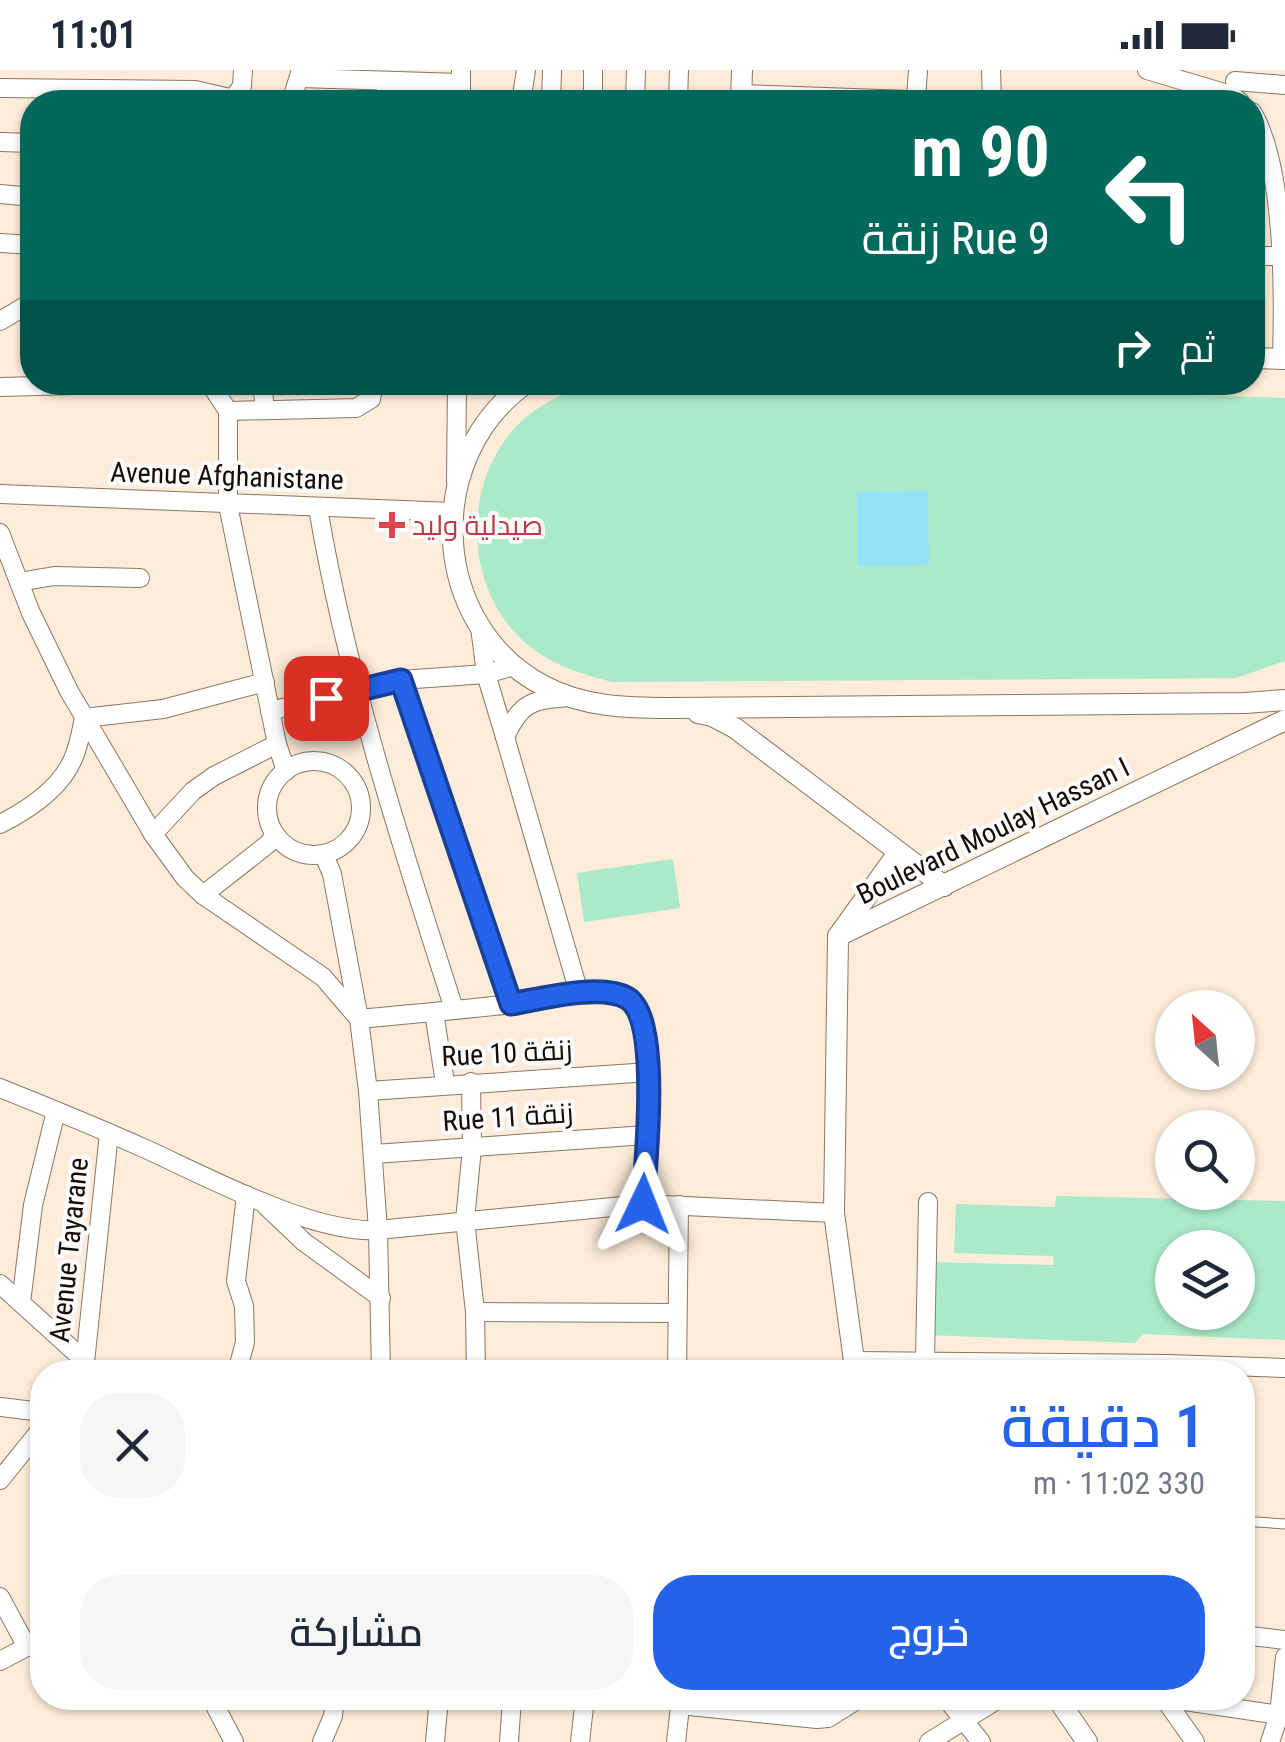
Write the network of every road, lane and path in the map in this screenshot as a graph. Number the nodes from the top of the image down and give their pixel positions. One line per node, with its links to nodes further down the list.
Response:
1 (1147, 70): 6 (street)
2 (301, 74): 3 (street)
3 (386, 81): 4 (street); 9 (street)
4 (461, 85)
5 (1285, 85): 6 (street)
6 (1236, 87)
7 (0, 88): 8 (street)
8 (196, 90)
9 (386, 90)
10 (1265, 129): 11 (street)
11 (1285, 256): 12 (street)
12 (1284, 359)
13 (218, 395): 19 (street)
14 (263, 395): 18 (street)
15 (372, 395): 18 (street)
16 (458, 395): 20 (street)
17 (513, 395): 20 (street)
18 (265, 410): 19 (street)
19 (228, 411): 22 (street)
20 (456, 487): 24 (street)
21 (0, 494): 22 (street, Avenue Afghanistane)
22 (228, 505): 23 (street, Avenue Afghanistane); 32 (street)
23 (318, 508): 24 (street, Avenue Afghanistane); 33 (street)
24 (452, 514): 28 (street)
25 (0, 533): 27 (street)
26 (140, 578): 27 (street)
27 (19, 582): 38 (street)
28 (480, 627): 29 (street); 30 (street)
29 (514, 666): 30 (street); 34 (street)
30 (486, 674): 31 (street); 40 (street)
31 (401, 680): 33 (street); 54 (street)
32 (265, 682): 37 (street); 38 (street)
33 (360, 692): 37 (street); 43 (street)
34 (569, 697): 36 (street); 40 (street)
35 (1285, 700): 36 (street)
36 (672, 708): 48 (street)
37 (270, 710): 41 (street)
38 (84, 718): 45 (street); 46 (street)
39 (1285, 720): 50 (street, Boulevard Moulay Hassan I)
40 (505, 737): 53 (street)
41 (277, 744): 42 (street); 46 (street)
42 (286, 771): 44 (street); 47 (street)
43 (384, 788): 44 (street); 55 (street)
44 (360, 797): 49 (street)
45 (0, 824)
46 (152, 834): 51 (street)
47 (275, 835): 49 (street); 51 (street)
48 (898, 853): 50 (street); 52 (street)
49 (324, 855): 57 (street)
50 (944, 886): 52 (street, Boulevard Moulay Hassan I)
51 (203, 895): 57 (street)
52 (838, 936): 72 (street, Boulevard Moulay Hassan I)
53 (580, 992): 54 (street); 58 (street)
54 (511, 1004): 55 (street)
55 (454, 1009): 56 (street)
56 (434, 1012): 57 (street); 60 (street)
57 (359, 1019): 62 (street)
58 (650, 1072): 59 (street, Rue 10 زنقة); 65 (street)
59 (472, 1082): 60 (street, Rue 10 زنقة); 66 (street)
60 (445, 1084): 62 (street, Rue 10 زنقة)
61 (0, 1088): 63 (street)
62 (368, 1090): 67 (street)
63 (56, 1111): 64 (street); 77 (street)
64 (109, 1132): 68 (street); 81 (street, Avenue Tayarane)
65 (646, 1135): 66 (street, Rue 11 زنقة); 70 (street)
66 (472, 1148): 67 (street, Rue 11 زنقة); 73 (street)
67 (374, 1154): 74 (street)
68 (252, 1196): 74 (street); 76 (street); 82 (street)
69 (928, 1202): 87 (street)
70 (643, 1204): 71 (street); 73 (street)
71 (679, 1205): 72 (street); 79 (street)
72 (834, 1213): 86 (street, Boulevard Moulay Hassan I)
73 (465, 1220): 74 (street); 78 (street)
74 (378, 1230): 76 (street)
75 (0, 1284): 77 (street)
76 (381, 1298): 83 (street)
77 (21, 1303): 80 (street)
78 (475, 1312): 79 (street); 84 (street)
79 (677, 1313): 85 (street)
80 (78, 1360)
81 (85, 1360)
82 (240, 1360)
83 (381, 1360)
84 (476, 1360)
85 (677, 1360)
86 (850, 1360)
87 (929, 1360)
88 (1255, 1368): 89 (street, Boulevard Moulay Hassan I)
89 (1285, 1368)
90 (0, 1408): 91 (street)
91 (30, 1411)
92 (30, 1443): 93 (street)
93 (0, 1480)
94 (1255, 1522): 95 (lane)
95 (1285, 1524)
96 (0, 1597): 97 (street)
97 (30, 1636)
98 (1255, 1637): 99 (street)
99 (1285, 1640)
100 (30, 1645): 102 (street)
101 (1285, 1656): 116 (street)
102 (0, 1661)
103 (217, 1710): 119 (street)
104 (333, 1710): 120 (street)
105 (438, 1710): 121 (street)
106 (511, 1710): 122 (street)
107 (584, 1710): 123 (street)
108 (679, 1710): 124 (street)
109 (748, 1710): 110 (street)
110 (841, 1710)
111 (955, 1710): 117 (street)
112 (979, 1710): 117 (street)
113 (1065, 1710): 127 (street)
114 (1172, 1710): 128 (street)
115 (1245, 1710): 116 (street)
116 (1279, 1715): 118 (street)
117 (962, 1720): 125 (street); 126 (street)
118 (1275, 1738)
119 (234, 1742)
120 (322, 1742)
121 (435, 1742)
122 (509, 1742)
123 (580, 1742)
124 (676, 1742)
125 (929, 1742)
126 (981, 1742)
127 (1087, 1742)
128 (1195, 1742)

